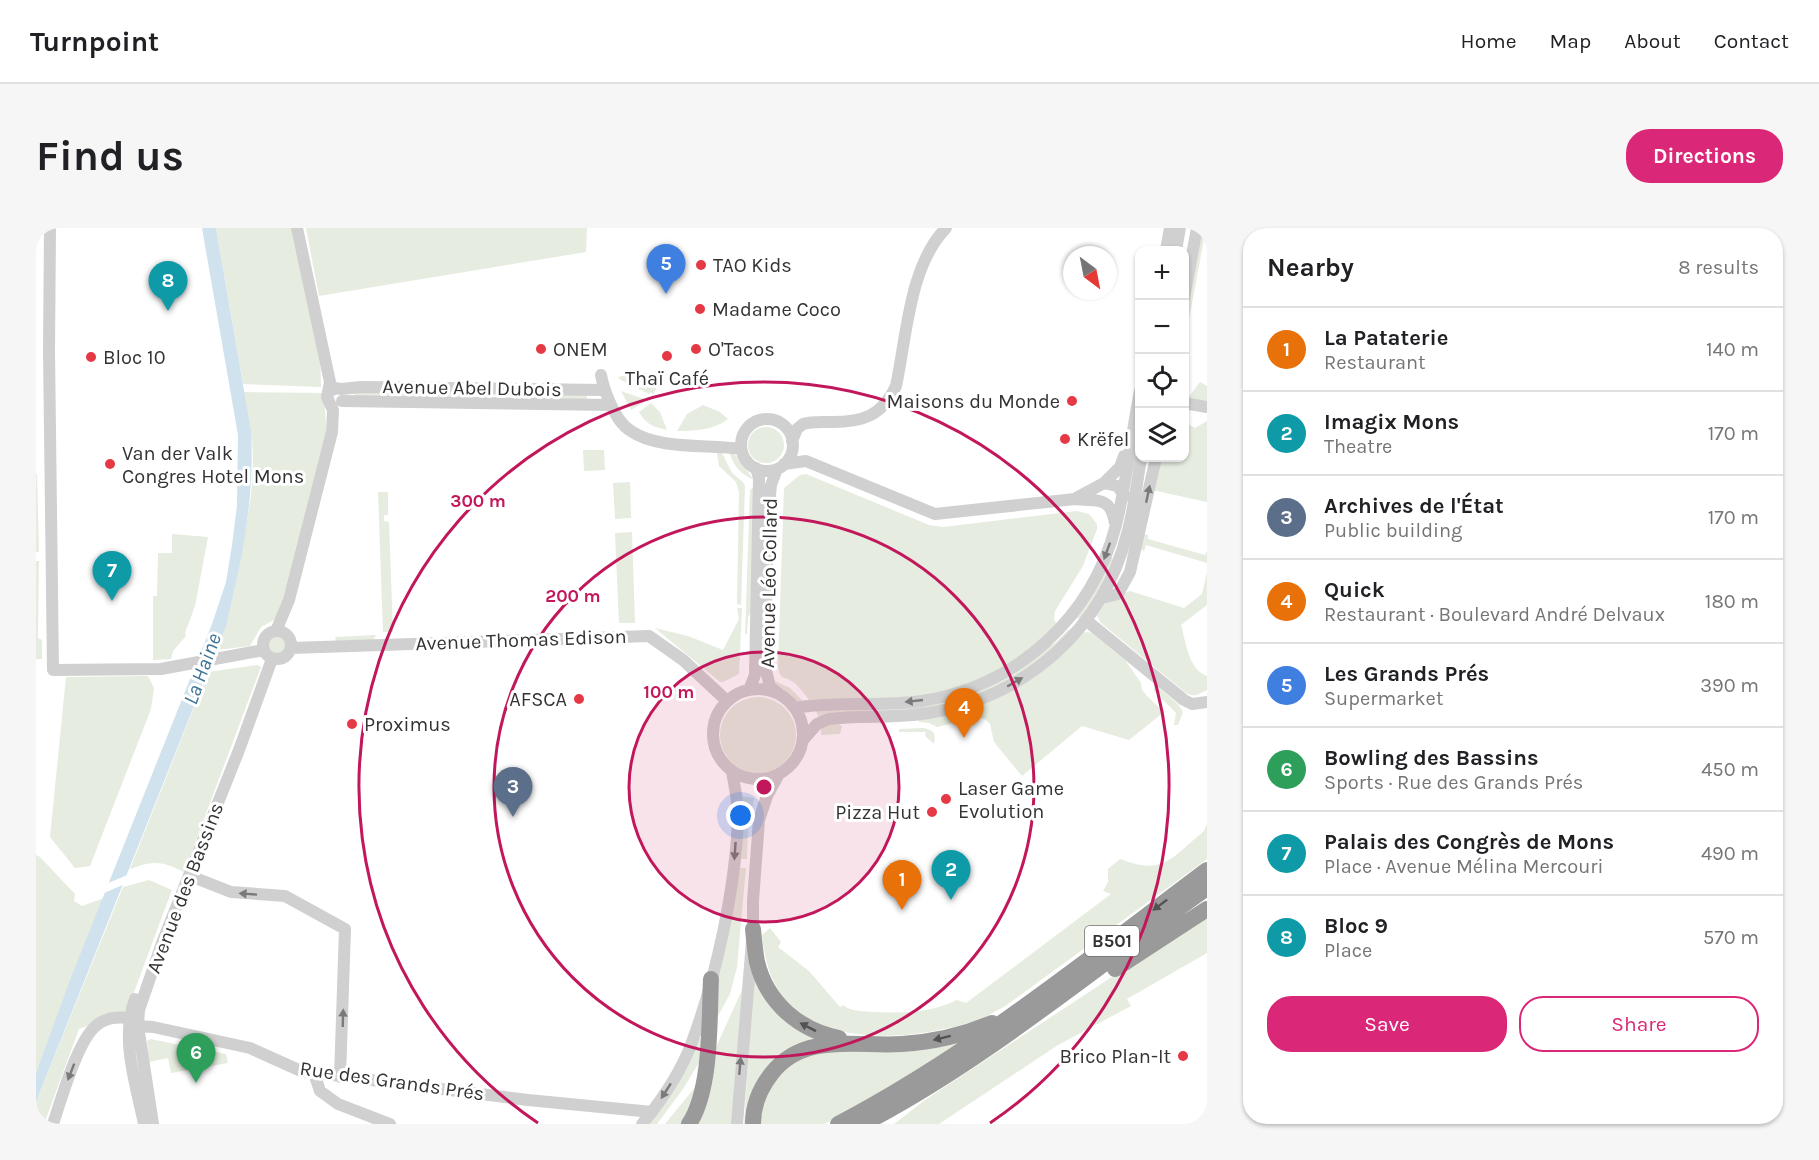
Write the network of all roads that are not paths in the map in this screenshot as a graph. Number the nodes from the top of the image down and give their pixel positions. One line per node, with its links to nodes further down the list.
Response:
1 (50, 228): 37 (street)
2 (300, 228): 13 (street, Avenue des Bassins)
3 (946, 228): 10 (street)
4 (1170, 228): 7 (street)
5 (1180, 228): 8 (street)
6 (1197, 228): 9 (street)
7 (1167, 246)
8 (1177, 246)
9 (1189, 275)
10 (900, 370): 18 (street); 20 (street)
11 (602, 375): 12 (street)
12 (603, 390): 13 (street, Avenue Abel Dubois); 15 (street)
13 (338, 397): 15 (street, Avenue Abel Dubois); 35 (street, Avenue des Bassins)
14 (1189, 404): 16 (street)
15 (611, 405): 21 (street)
16 (1207, 407)
17 (1136, 408): 19 (street)
18 (780, 422): 20 (street); 21 (street)
19 (1133, 424): 27 (street); 28 (street)
20 (792, 443): 22 (street); 25 (street)
21 (741, 448): 26 (street)
22 (807, 461): 25 (street); 29 (street)
23 (1140, 462): 30 (street)
24 (1155, 462): 32 (street, one-way to 24)
25 (780, 466): 26 (street); 39 (street, Avenue Léo Collard)
26 (756, 468): 38 (street, Avenue Léo Collard)
27 (1104, 483): 28 (street); 29 (street)
28 (1122, 491): 30 (street); 31 (street)
29 (1075, 499): 31 (street)
30 (1131, 513): 32 (street)
31 (1115, 527): 34 (street, one-way to 34)
32 (1102, 598): 33 (street)
33 (1087, 621): 34 (street); 41 (street); 43 (street, one-way to 33)
34 (1065, 624): 42 (street, one-way to 42)
35 (280, 632): 36 (street); 37 (street, Avenue des Bassins)
36 (291, 648): 37 (street); 40 (street, Avenue Thomas Edison)
37 (268, 654): 47 (street, Avenue des Bassins)
38 (749, 690): 39 (street); 40 (street)
39 (780, 695): 42 (street)
40 (727, 701): 44 (street)
41 (1207, 702)
42 (795, 708): 43 (street)
43 (802, 740): 45 (street)
44 (732, 772): 45 (street); 51 (street, one-way to 51)
45 (779, 774): 50 (street)
46 (1207, 870): 53 (highway, B501, one-way to 53)
47 (193, 877): 54 (street, Avenue des Bassins); 57 (street, one-way to 47)
48 (1207, 888): 52 (highway, B501)
49 (1207, 909): 52 (highway)
50 (753, 929): 55 (highway, one-way to 50); 66 (street, one-way to 50)
51 (711, 979): 59 (street, one-way to 59); 65 (highway)
52 (1054, 1000): 58 (highway, B501)
53 (1017, 1013): 55 (highway, one-way to 55); 68 (highway, B501)
54 (134, 1022): 56 (street, Rue des Grands Prés); 60 (street, Rue des Grands Prés, one-way to 60); 61 (street); 62 (street, Avenue des Bassins)
55 (863, 1043): 67 (highway)
56 (314, 1073): 57 (street, Rue des Grands Prés); 63 (street)
57 (340, 1077): 59 (street, Rue des Grands Prés)
58 (915, 1095): 69 (highway, B501); 70 (highway)
59 (652, 1112): 64 (street)
60 (52, 1124)
61 (144, 1124)
62 (153, 1124)
63 (390, 1124)
64 (642, 1124)
65 (689, 1124)
66 (737, 1124)
67 (753, 1124)
68 (838, 1124)
69 (863, 1124)
70 (883, 1124)

